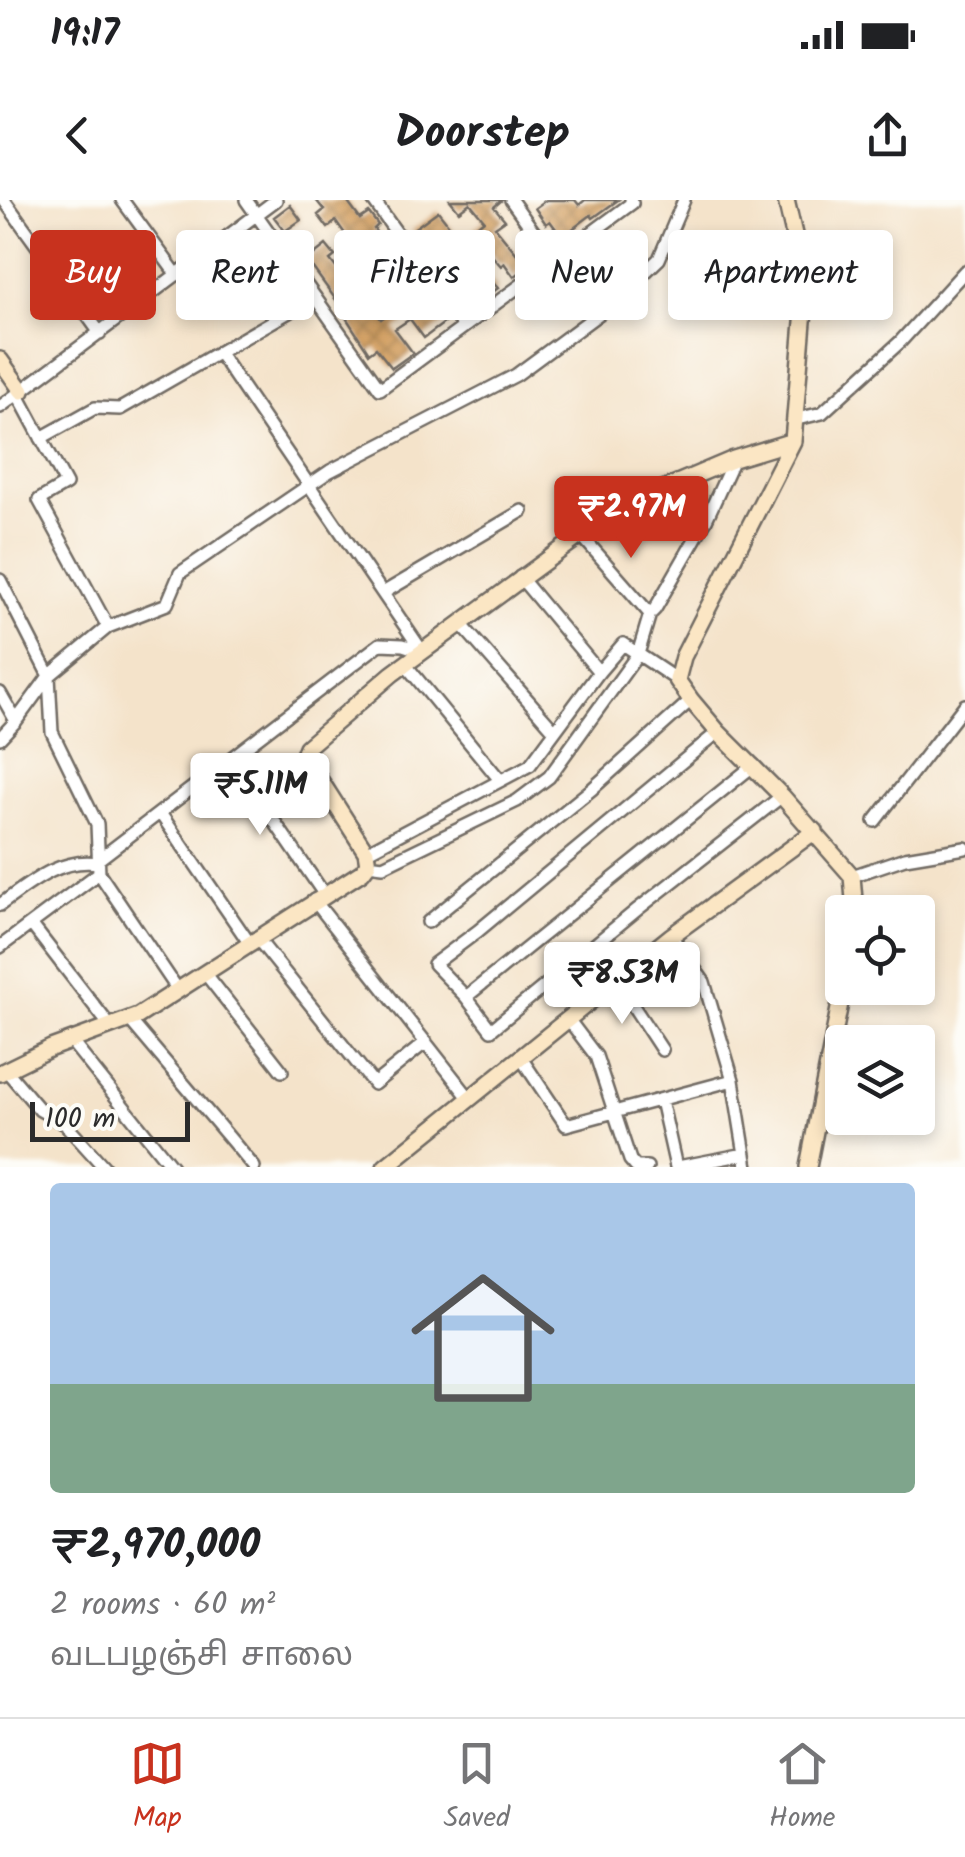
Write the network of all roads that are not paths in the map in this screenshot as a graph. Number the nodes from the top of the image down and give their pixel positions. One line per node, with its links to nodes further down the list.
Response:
1 (4, 200): 20 (street)
2 (122, 200): 15 (street)
3 (246, 200): 10 (street)
4 (276, 200): 10 (street)
5 (373, 200): 19 (street)
6 (510, 200): 12 (street)
7 (630, 200): 13 (street)
8 (684, 200): 29 (street)
9 (786, 200): 25 (street)
10 (256, 214): 11 (street); 18 (street)
11 (235, 230)
12 (532, 230)
13 (594, 230)
14 (965, 271): 25 (street)
15 (176, 273)
16 (176, 275): 20 (street)
17 (515, 289): 19 (street)
18 (315, 297): 19 (street); 21 (street)
19 (464, 327)
20 (100, 332): 23 (street)
21 (219, 353): 26 (street); 29 (street)
22 (0, 360): 23 (street)
23 (20, 393): 24 (street); 26 (street)
24 (0, 408)
25 (797, 419): 27 (street)
26 (41, 438): 37 (street)
27 (794, 441): 28 (street); 43 (street)
28 (734, 459): 31 (street); 35 (street)
29 (310, 485): 34 (street); 37 (street)
30 (522, 511): 34 (street)
31 (581, 534): 32 (street); 35 (street)
32 (520, 577): 36 (street); 41 (street)
33 (0, 580): 42 (street)
34 (382, 593): 38 (street)
35 (650, 614): 39 (street)
36 (462, 624): 38 (street); 48 (street)
37 (108, 627): 42 (street)
38 (422, 651): 40 (street); 51 (street)
39 (638, 654): 41 (street); 43 (street); 59 (street)
40 (405, 664): 53 (street); 59 (street)
41 (598, 672): 48 (street)
42 (49, 676): 47 (street); 60 (street)
43 (676, 680): 45 (street)
44 (0, 693): 47 (street)
45 (690, 700): 49 (street); 65 (street)
46 (965, 706): 56 (street)
47 (16, 721): 50 (street)
48 (555, 731): 53 (street)
49 (718, 732): 52 (street); 73 (street)
50 (0, 738)
51 (232, 758): 55 (street); 63 (street)
52 (754, 766): 54 (street); 73 (street)
53 (500, 780): 59 (street)
54 (782, 796): 57 (street); 73 (street)
55 (160, 813): 60 (street); 68 (street)
56 (875, 821)
57 (815, 831): 61 (street); 67 (street)
58 (965, 848): 61 (street)
59 (367, 858): 63 (street)
60 (98, 866): 64 (street); 66 (street); 72 (street)
61 (852, 876): 62 (street)
62 (853, 895)
63 (319, 897): 68 (street); 79 (street)
64 (0, 905)
65 (428, 922)
66 (31, 924): 69 (street); 77 (street)
67 (672, 936): 71 (street); 84 (street)
68 (254, 941): 70 (street); 79 (street)
69 (0, 947)
70 (205, 973): 72 (street); 83 (street)
71 (616, 980): 75 (street); 80 (street)
72 (178, 990): 76 (street)
73 (466, 997)
74 (840, 1005): 95 (street)
75 (568, 1019): 81 (street); 87 (street)
76 (128, 1020): 77 (street); 92 (street)
77 (110, 1026): 78 (street)
78 (71, 1041): 82 (street); 91 (street)
79 (426, 1042): 85 (street)
80 (662, 1050)
81 (521, 1058): 85 (street); 87 (street)
82 (3, 1071): 90 (street)
83 (282, 1071)
84 (733, 1080): 86 (street); 88 (street)
85 (470, 1099): 89 (street)
86 (661, 1100): 87 (street); 94 (street)
87 (614, 1112): 93 (street)
88 (746, 1161): 94 (street)
89 (392, 1165)
90 (104, 1167)
91 (172, 1167)
92 (254, 1167)
93 (647, 1167)
94 (677, 1167)
95 (808, 1167)

